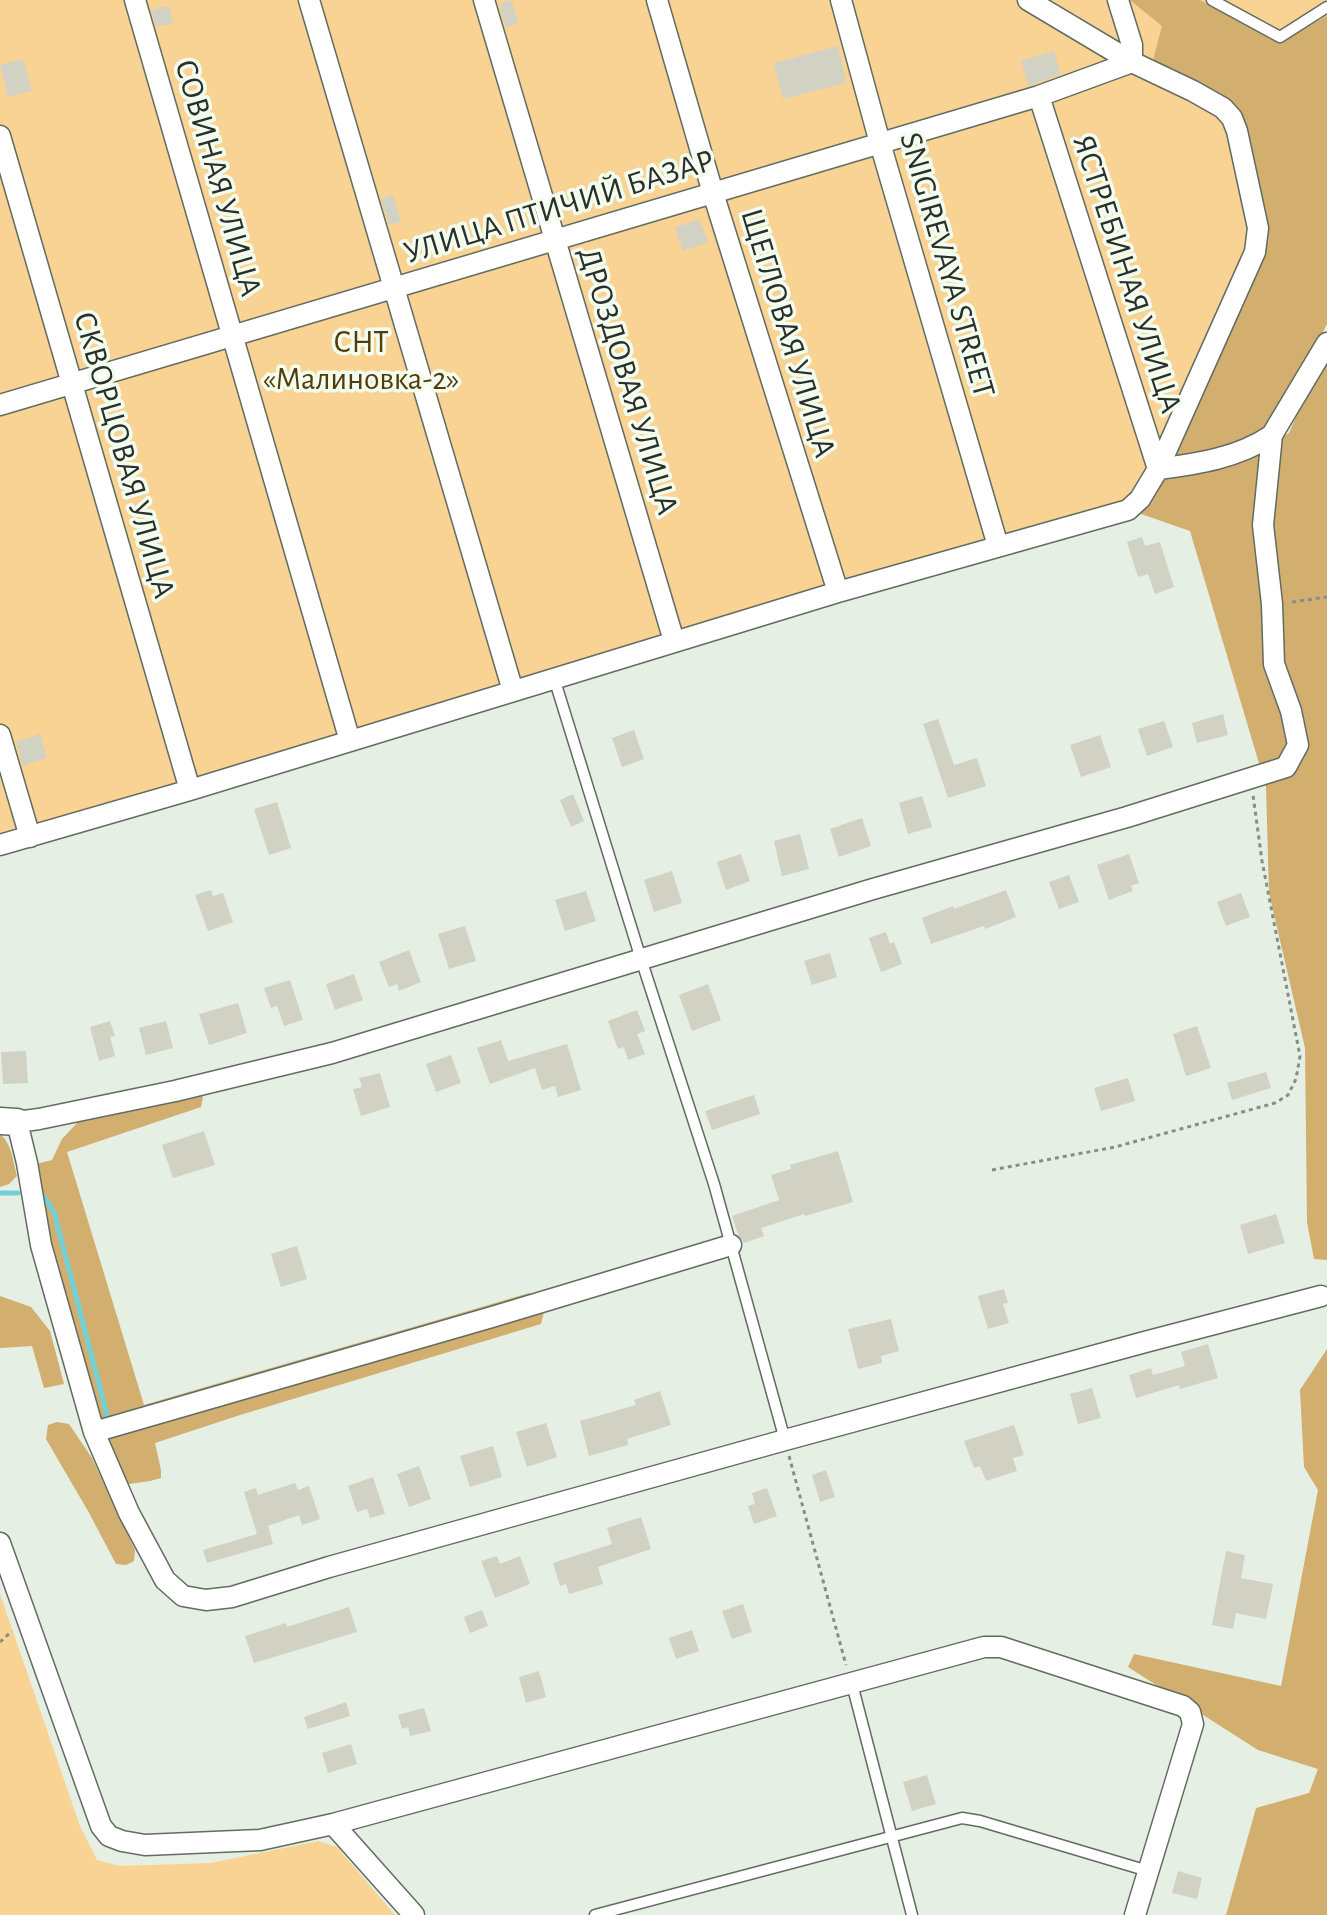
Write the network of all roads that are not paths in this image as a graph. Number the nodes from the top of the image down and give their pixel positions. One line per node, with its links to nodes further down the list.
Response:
1 (135, 0): 17 (street, СОВИНАЯ УЛИЦА)
2 (309, 0): 16 (street)
3 (484, 0): 15 (street, ДРОЗДОВАЯ УЛИЦА)
4 (657, 0): 14 (street, ЩЕГЛОВАЯ УЛИЦА)
5 (841, 0): 13 (street, SNIGIREVAYA STREET)
6 (1028, 0): 10 (street)
7 (1118, 0): 10 (street)
8 (1212, 0): 9 (lane)
9 (1327, 7)
10 (1132, 62): 11 (street, УЛИЦА ПТИЧИЙ БАЗАР); 22 (street)
11 (1039, 96): 13 (street, УЛИЦА ПТИЧИЙ БАЗАР); 22 (street, ЯСТРЕБИНАЯ УЛИЦА)
12 (0, 136): 19 (street, СКВОРЦОВАЯ УЛИЦА)
13 (880, 143): 14 (street, УЛИЦА ПТИЧИЙ БАЗАР); 23 (street, SNIGIREVAYA STREET)
14 (713, 193): 15 (street, УЛИЦА ПТИЧИЙ БАЗАР); 24 (street, ЩЕГЛОВАЯ УЛИЦА)
15 (554, 240): 16 (street, УЛИЦА ПТИЧИЙ БАЗАР); 25 (street, ДРОЗДОВАЯ УЛИЦА)
16 (393, 288): 17 (street, УЛИЦА ПТИЧИЙ БАЗАР); 27 (street)
17 (232, 335): 19 (street, УЛИЦА ПТИЧИЙ БАЗАР); 29 (street, СОВИНАЯ УЛИЦА)
18 (1327, 343): 21 (street)
19 (72, 383): 20 (street, УЛИЦА ПТИЧИЙ БАЗАР); 30 (street, СКВОРЦОВАЯ УЛИЦА)
20 (0, 405)
21 (1272, 435): 22 (street); 33 (street)
22 (1158, 469): 23 (street)
23 (998, 546): 24 (street)
24 (838, 592): 25 (street)
25 (674, 641): 26 (street)
26 (554, 678): 27 (street); 33 (lane)
27 (513, 691): 29 (street)
28 (0, 735): 31 (street)
29 (350, 741): 30 (street)
30 (190, 790): 31 (street)
31 (30, 837): 32 (street)
32 (0, 845)
33 (641, 959): 34 (street); 35 (lane)
34 (8, 1122): 37 (street)
35 (731, 1245): 37 (street); 38 (lane)
36 (1321, 1296): 38 (street)
37 (94, 1432): 38 (street)
38 (785, 1440)
39 (0, 1543): 41 (street)
40 (852, 1684): 41 (street); 42 (lane); 43 (street)
41 (333, 1824): 44 (street)
42 (891, 1836): 43 (lane); 45 (lane); 46 (lane)
43 (1148, 1871): 47 (street)
44 (414, 1915)
45 (595, 1915)
46 (912, 1915)
47 (1135, 1915)

